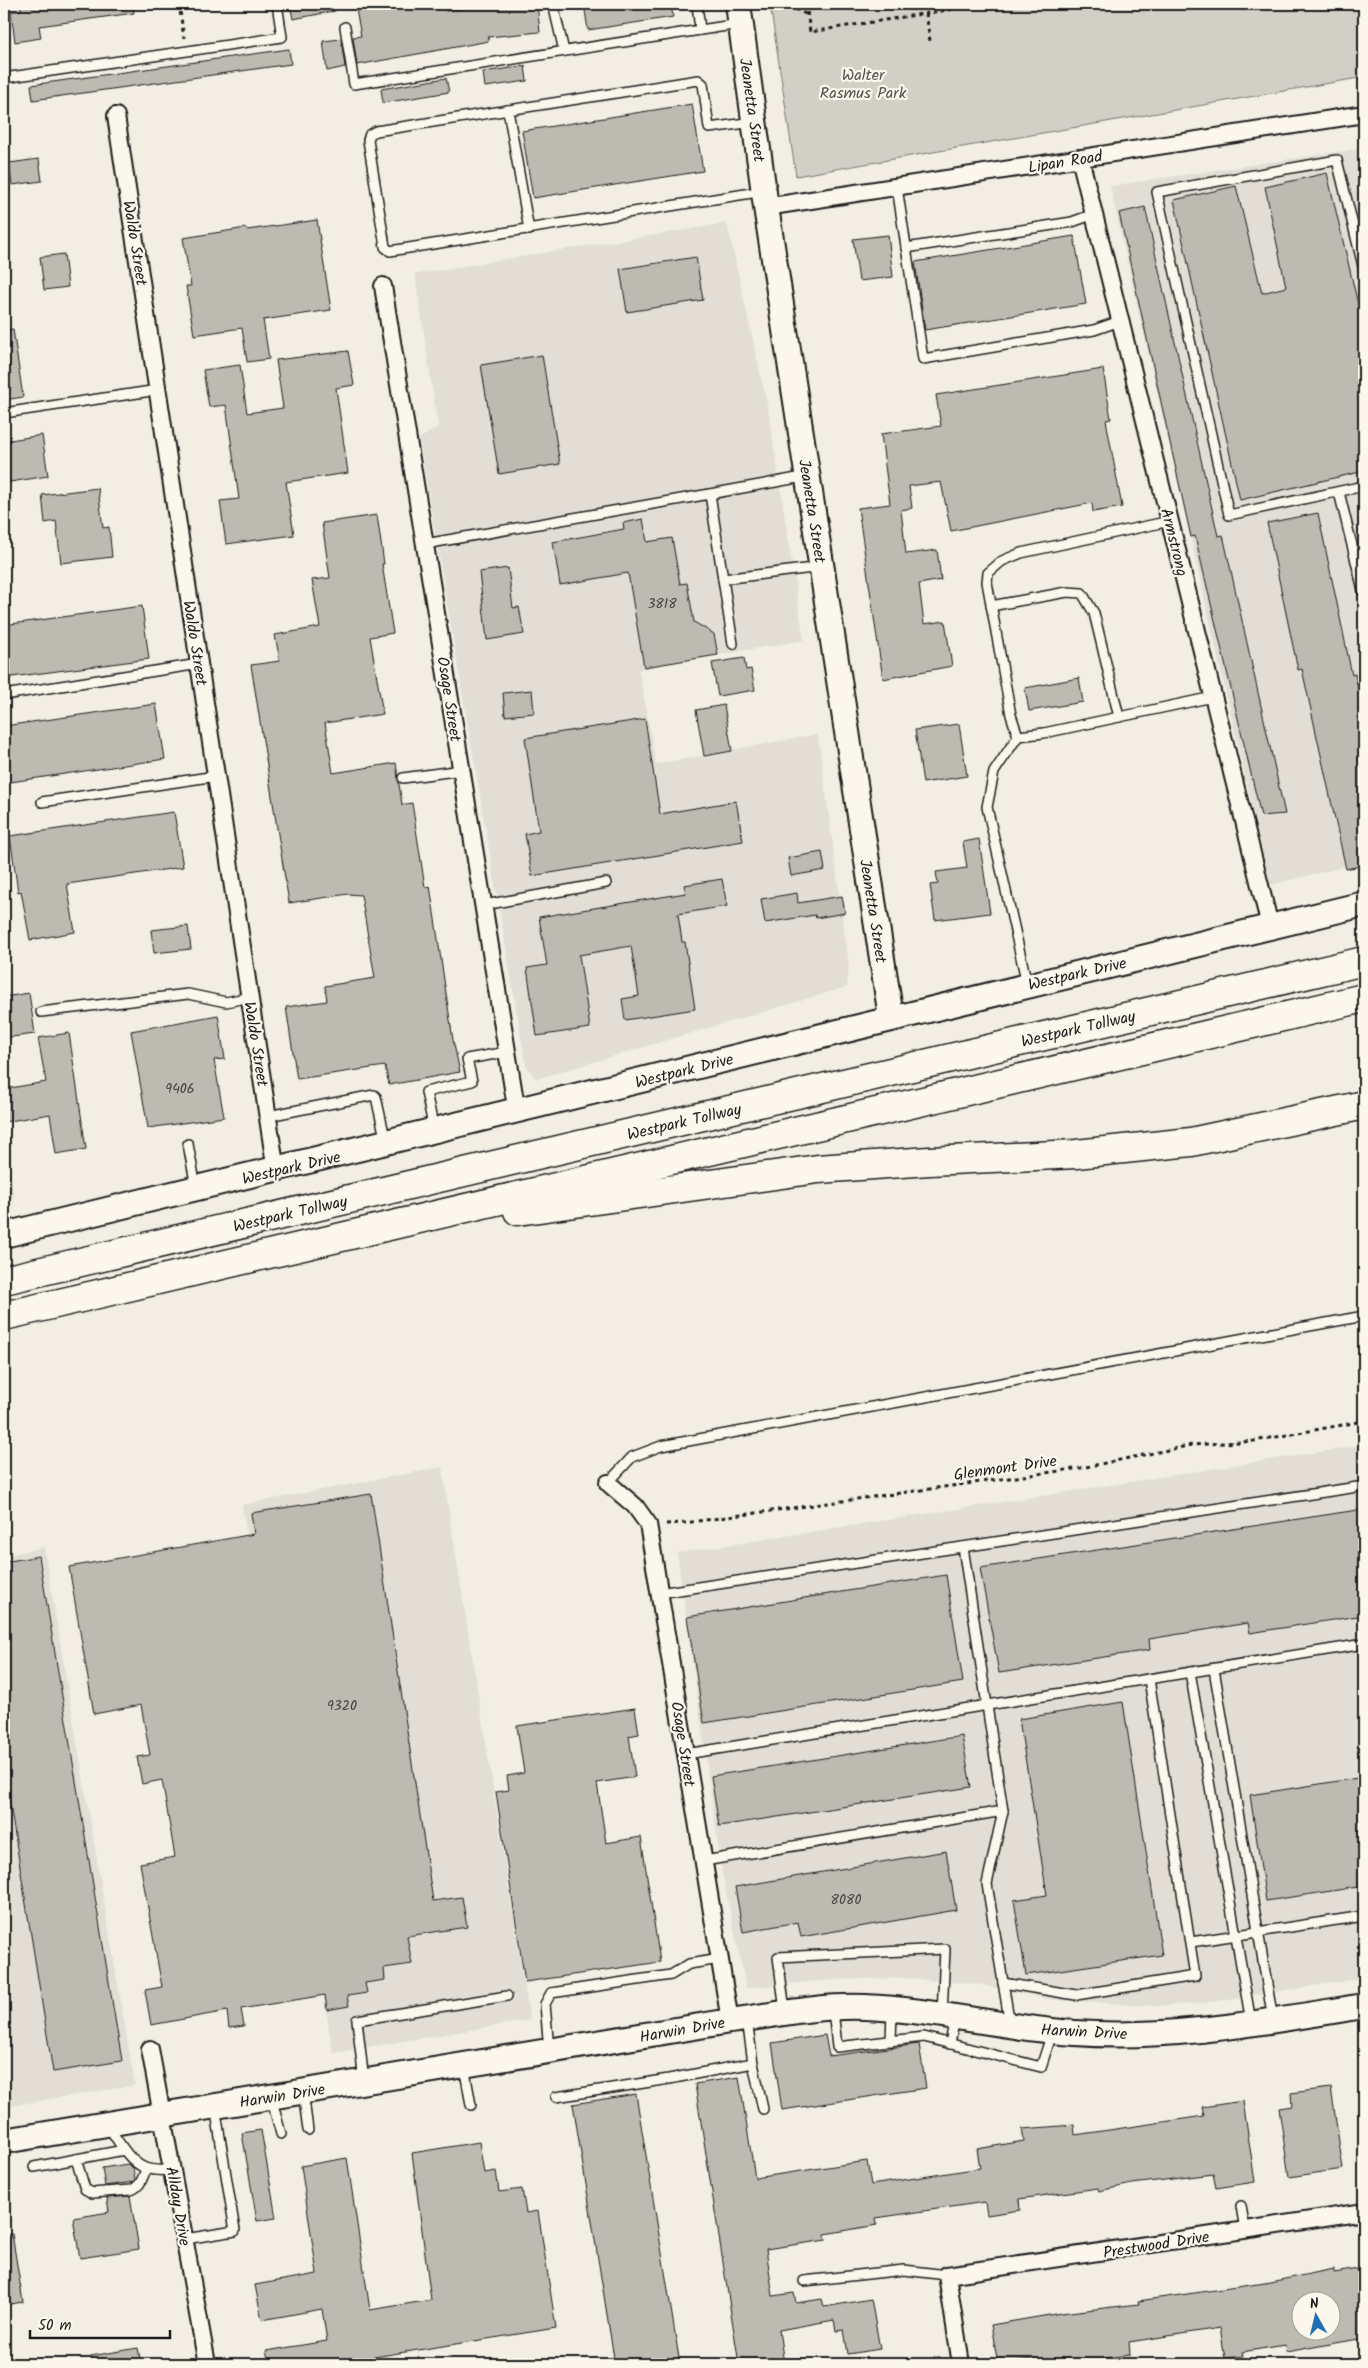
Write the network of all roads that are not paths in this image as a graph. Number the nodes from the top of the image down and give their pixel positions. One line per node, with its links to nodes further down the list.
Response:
1 (277, 4): 8 (lane)
2 (553, 4): 7 (lane)
3 (697, 4): 6 (lane)
4 (740, 14): 6 (lane); 12 (main road, Jeanetta Street)
5 (345, 27): 7 (lane)
6 (700, 30): 7 (lane)
7 (564, 51)
8 (4, 78)
9 (508, 110): 12 (lane); 17 (lane); 17 (lane)
10 (1364, 114): 13 (street, Lipan Road)
11 (116, 116): 22 (street, Waldo Street)
12 (755, 122): 15 (main road, Jeanetta Street)
13 (1080, 158): 14 (street, Lipan Road); 16 (street, Armstrong)
14 (897, 187): 15 (street, Lipan Road); 18 (lane)
15 (765, 199): 17 (lane); 24 (main road, Jeanetta Street)
16 (1094, 214): 18 (lane); 21 (street, Armstrong)
17 (529, 230)
18 (906, 248): 21 (lane)
19 (1364, 270): 26 (lane)
20 (383, 286): 29 (street, Osage Street)
21 (1120, 321): 28 (street, Armstrong)
22 (158, 390): 23 (lane); 35 (street, Waldo Street)
23 (4, 414)
24 (808, 476): 27 (lane); 30 (main road, Jeanetta Street)
25 (1364, 486): 26 (lane)
26 (1339, 492): 32 (lane)
27 (710, 494): 29 (lane); 31 (lane)
28 (1170, 521): 33 (lane); 37 (street, Armstrong)
29 (425, 544): 40 (street, Osage Street)
30 (822, 567): 31 (lane); 53 (main road, Jeanetta Street)
31 (723, 579): 34 (lane)
32 (1364, 594)
33 (991, 606): 38 (lane); 39 (lane)
34 (733, 644)
35 (200, 664): 36 (lane); 41 (street, Waldo Street)
36 (4, 695)
37 (1213, 697): 38 (lane); 47 (street, Armstrong)
38 (1119, 717): 39 (lane)
39 (1018, 736): 49 (lane)
40 (462, 770): 42 (lane); 46 (street, Osage Street)
41 (216, 776): 43 (lane); 50 (street, Waldo Street)
42 (403, 778)
43 (42, 802)
44 (606, 883): 46 (lane)
45 (1364, 904): 47 (main road, Westpark Drive)
46 (484, 905): 54 (street, Osage Street)
47 (1270, 926): 49 (main road, Westpark Drive)
48 (1364, 961): 65 (highway, Westpark Tollway)
49 (1027, 985): 53 (main road, Westpark Drive)
50 (250, 997): 52 (lane); 57 (street, Waldo Street)
51 (1364, 998): 64 (highway, Westpark Tollway)
52 (41, 1012)
53 (891, 1017): 56 (main road, Westpark Drive)
54 (508, 1052): 56 (street, Osage Street); 58 (lane)
55 (1364, 1105): 64 (highway)
56 (517, 1112): 58 (main road, Westpark Drive)
57 (268, 1116): 60 (lane); 61 (street, Waldo Street)
58 (435, 1133): 60 (main road, Westpark Drive)
59 (188, 1144): 62 (lane)
60 (386, 1144): 61 (main road, Westpark Drive)
61 (276, 1171): 62 (main road, Westpark Drive)
62 (196, 1190): 63 (main road, Westpark Drive)
63 (4, 1235)
64 (343, 1235): 66 (highway, Westpark Tollway)
65 (4, 1280)
66 (4, 1316)
67 (1364, 1316): 68 (lane)
68 (608, 1483): 71 (street, Osage Street)
69 (1364, 1486): 70 (lane)
70 (963, 1547): 71 (lane); 76 (lane)
71 (659, 1593): 77 (street, Osage Street)
72 (1364, 1644): 73 (lane)
73 (1214, 1669): 74 (lane); 81 (lane)
74 (1190, 1672): 75 (lane); 82 (lane)
75 (1149, 1679): 76 (lane); 83 (lane)
76 (988, 1705): 77 (lane); 78 (lane)
77 (686, 1754): 79 (street, Osage Street)
78 (1003, 1811): 79 (lane); 85 (lane)
79 (704, 1861): 84 (street, Osage Street)
80 (1364, 1916): 81 (lane)
81 (1259, 1932): 82 (lane); 93 (lane)
82 (1236, 1936): 83 (lane); 93 (lane)
83 (1191, 1942): 85 (lane)
84 (720, 1959): 92 (street, Osage Street); 99 (lane)
85 (1003, 1983): 94 (lane)
86 (506, 1996): 102 (lane)
87 (1364, 2006): 93 (main road, Harwin Drive)
88 (833, 2008): 89 (main road, Harwin Drive); 90 (main road, Harwin Drive); 96 (lane)
89 (892, 2009): 91 (main road, Harwin Drive); 96 (lane)
90 (785, 2014): 91 (lane); 92 (main road, Harwin Drive)
91 (949, 2016): 94 (main road, Harwin Drive); 97 (lane)
92 (738, 2020): 99 (main road, Harwin Drive); 100 (lane)
93 (1262, 2022): 95 (main road, Harwin Drive)
94 (1010, 2025): 95 (main road, Harwin Drive)
95 (1053, 2030): 97 (lane)
96 (891, 2040): 97 (lane)
97 (950, 2044)
98 (150, 2049): 109 (street, Allday Drive)
99 (549, 2050): 101 (main road, Harwin Drive)
100 (754, 2063): 105 (lane); 108 (lane)
101 (464, 2064): 102 (main road, Harwin Drive); 106 (lane)
102 (364, 2082): 103 (main road, Harwin Drive)
103 (303, 2092): 104 (main road, Harwin Drive); 111 (lane)
104 (271, 2097): 107 (main road, Harwin Drive); 112 (lane)
105 (556, 2097)
106 (471, 2105)
107 (215, 2106): 109 (main road, Harwin Drive); 122 (lane)
108 (764, 2109)
109 (162, 2115): 110 (main road, Harwin Drive); 118 (street, Allday Drive)
110 (107, 2124): 113 (main road, Harwin Drive); 114 (lane)
111 (308, 2130)
112 (281, 2134)
113 (4, 2141)
114 (124, 2150): 115 (lane); 117 (lane)
115 (76, 2159): 116 (lane); 117 (lane)
116 (34, 2168)
117 (146, 2169): 118 (lane)
118 (173, 2171): 122 (street, Allday Drive)
119 (1241, 2206): 121 (lane)
120 (1364, 2212): 121 (street, Prestwood Drive)
121 (1245, 2230): 123 (street, Prestwood Drive)
122 (185, 2239): 125 (street, Allday Drive)
123 (947, 2275): 124 (lane); 126 (street)
124 (804, 2281)
125 (207, 2364)
126 (961, 2364)

